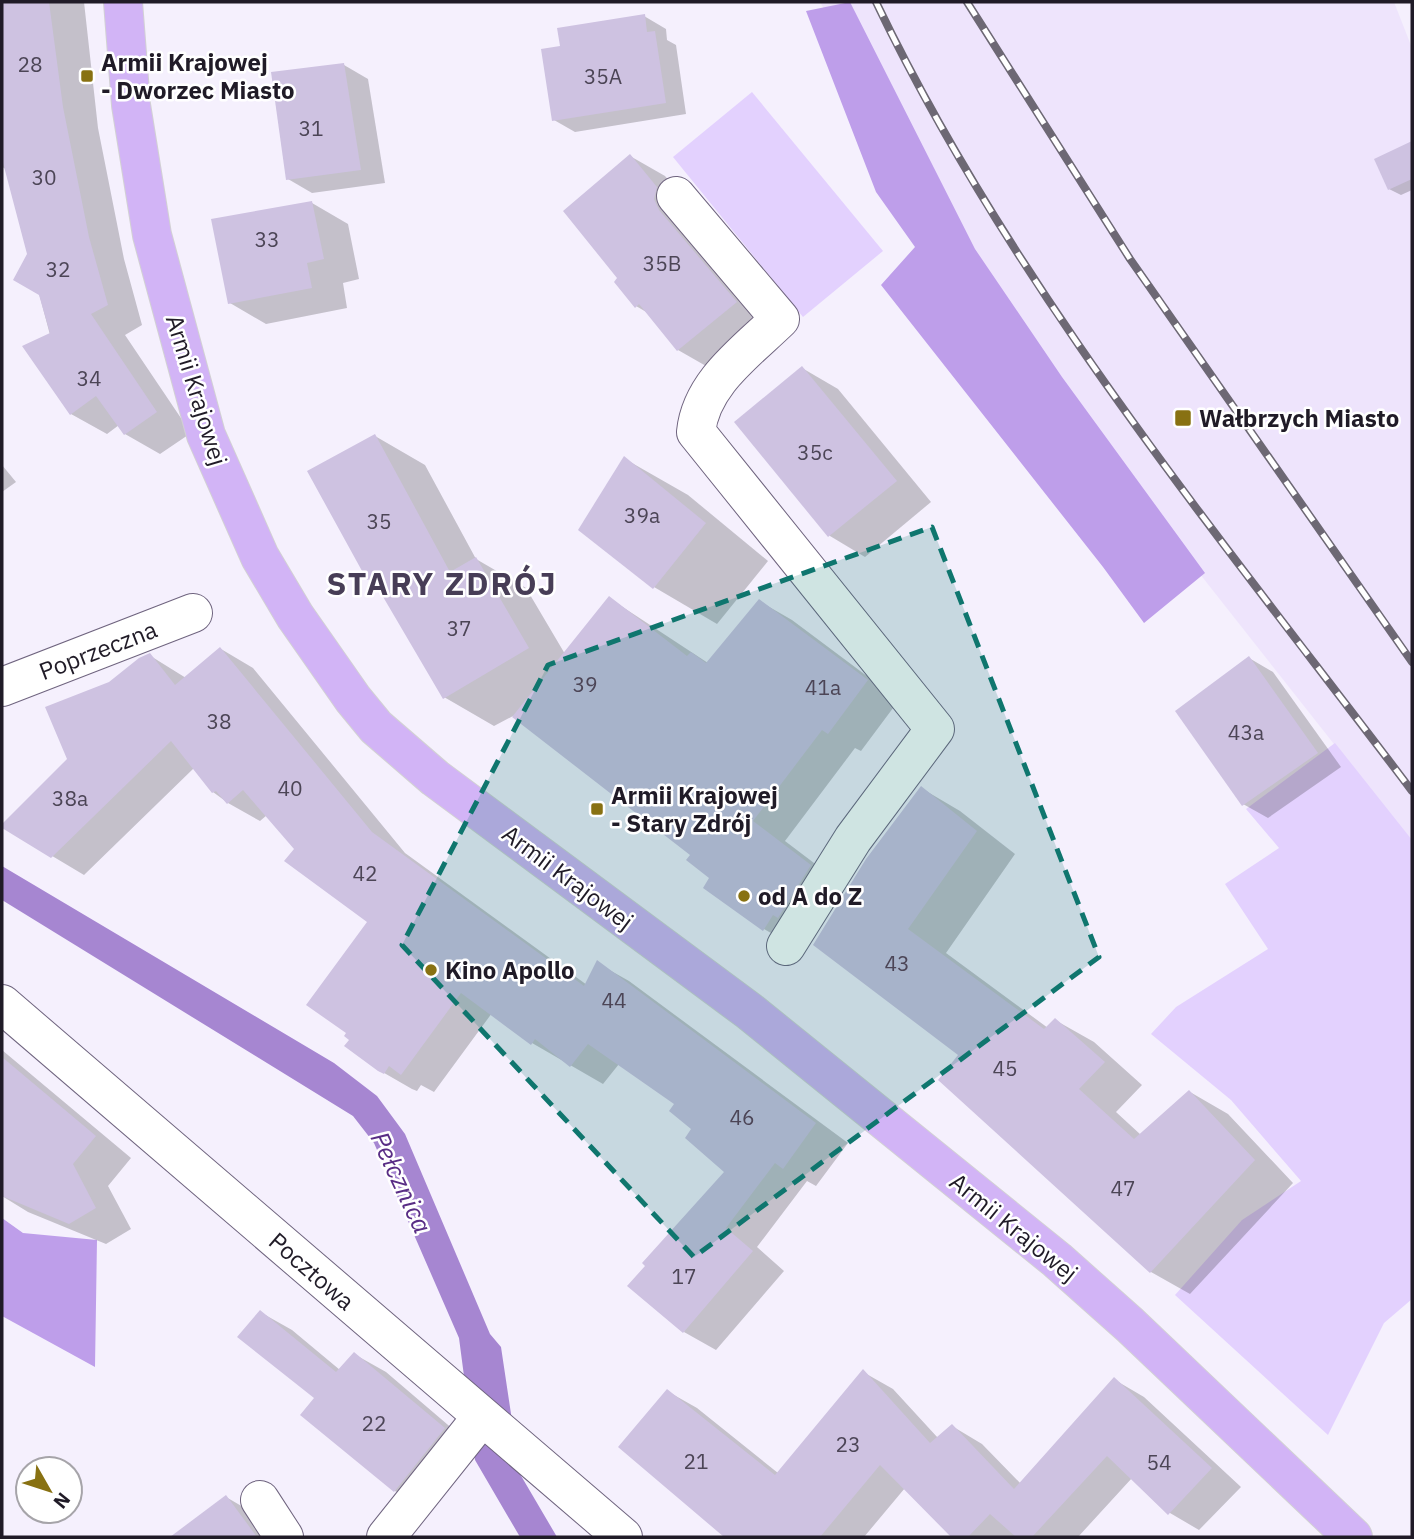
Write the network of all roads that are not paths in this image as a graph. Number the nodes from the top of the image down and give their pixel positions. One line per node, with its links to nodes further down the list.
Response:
1 (123, 2): 12 (main road, Armii Krajowej)
2 (676, 196): 5 (street)
3 (193, 613): 4 (street, Poprzeczna)
4 (2, 687)
5 (786, 946)
6 (2, 1004): 7 (street, Pocztowa)
7 (467, 1406): 10 (street); 11 (street, Pocztowa)
8 (260, 1500): 9 (street)
9 (284, 1537)
10 (386, 1537)
11 (623, 1537)
12 (1353, 1537)

